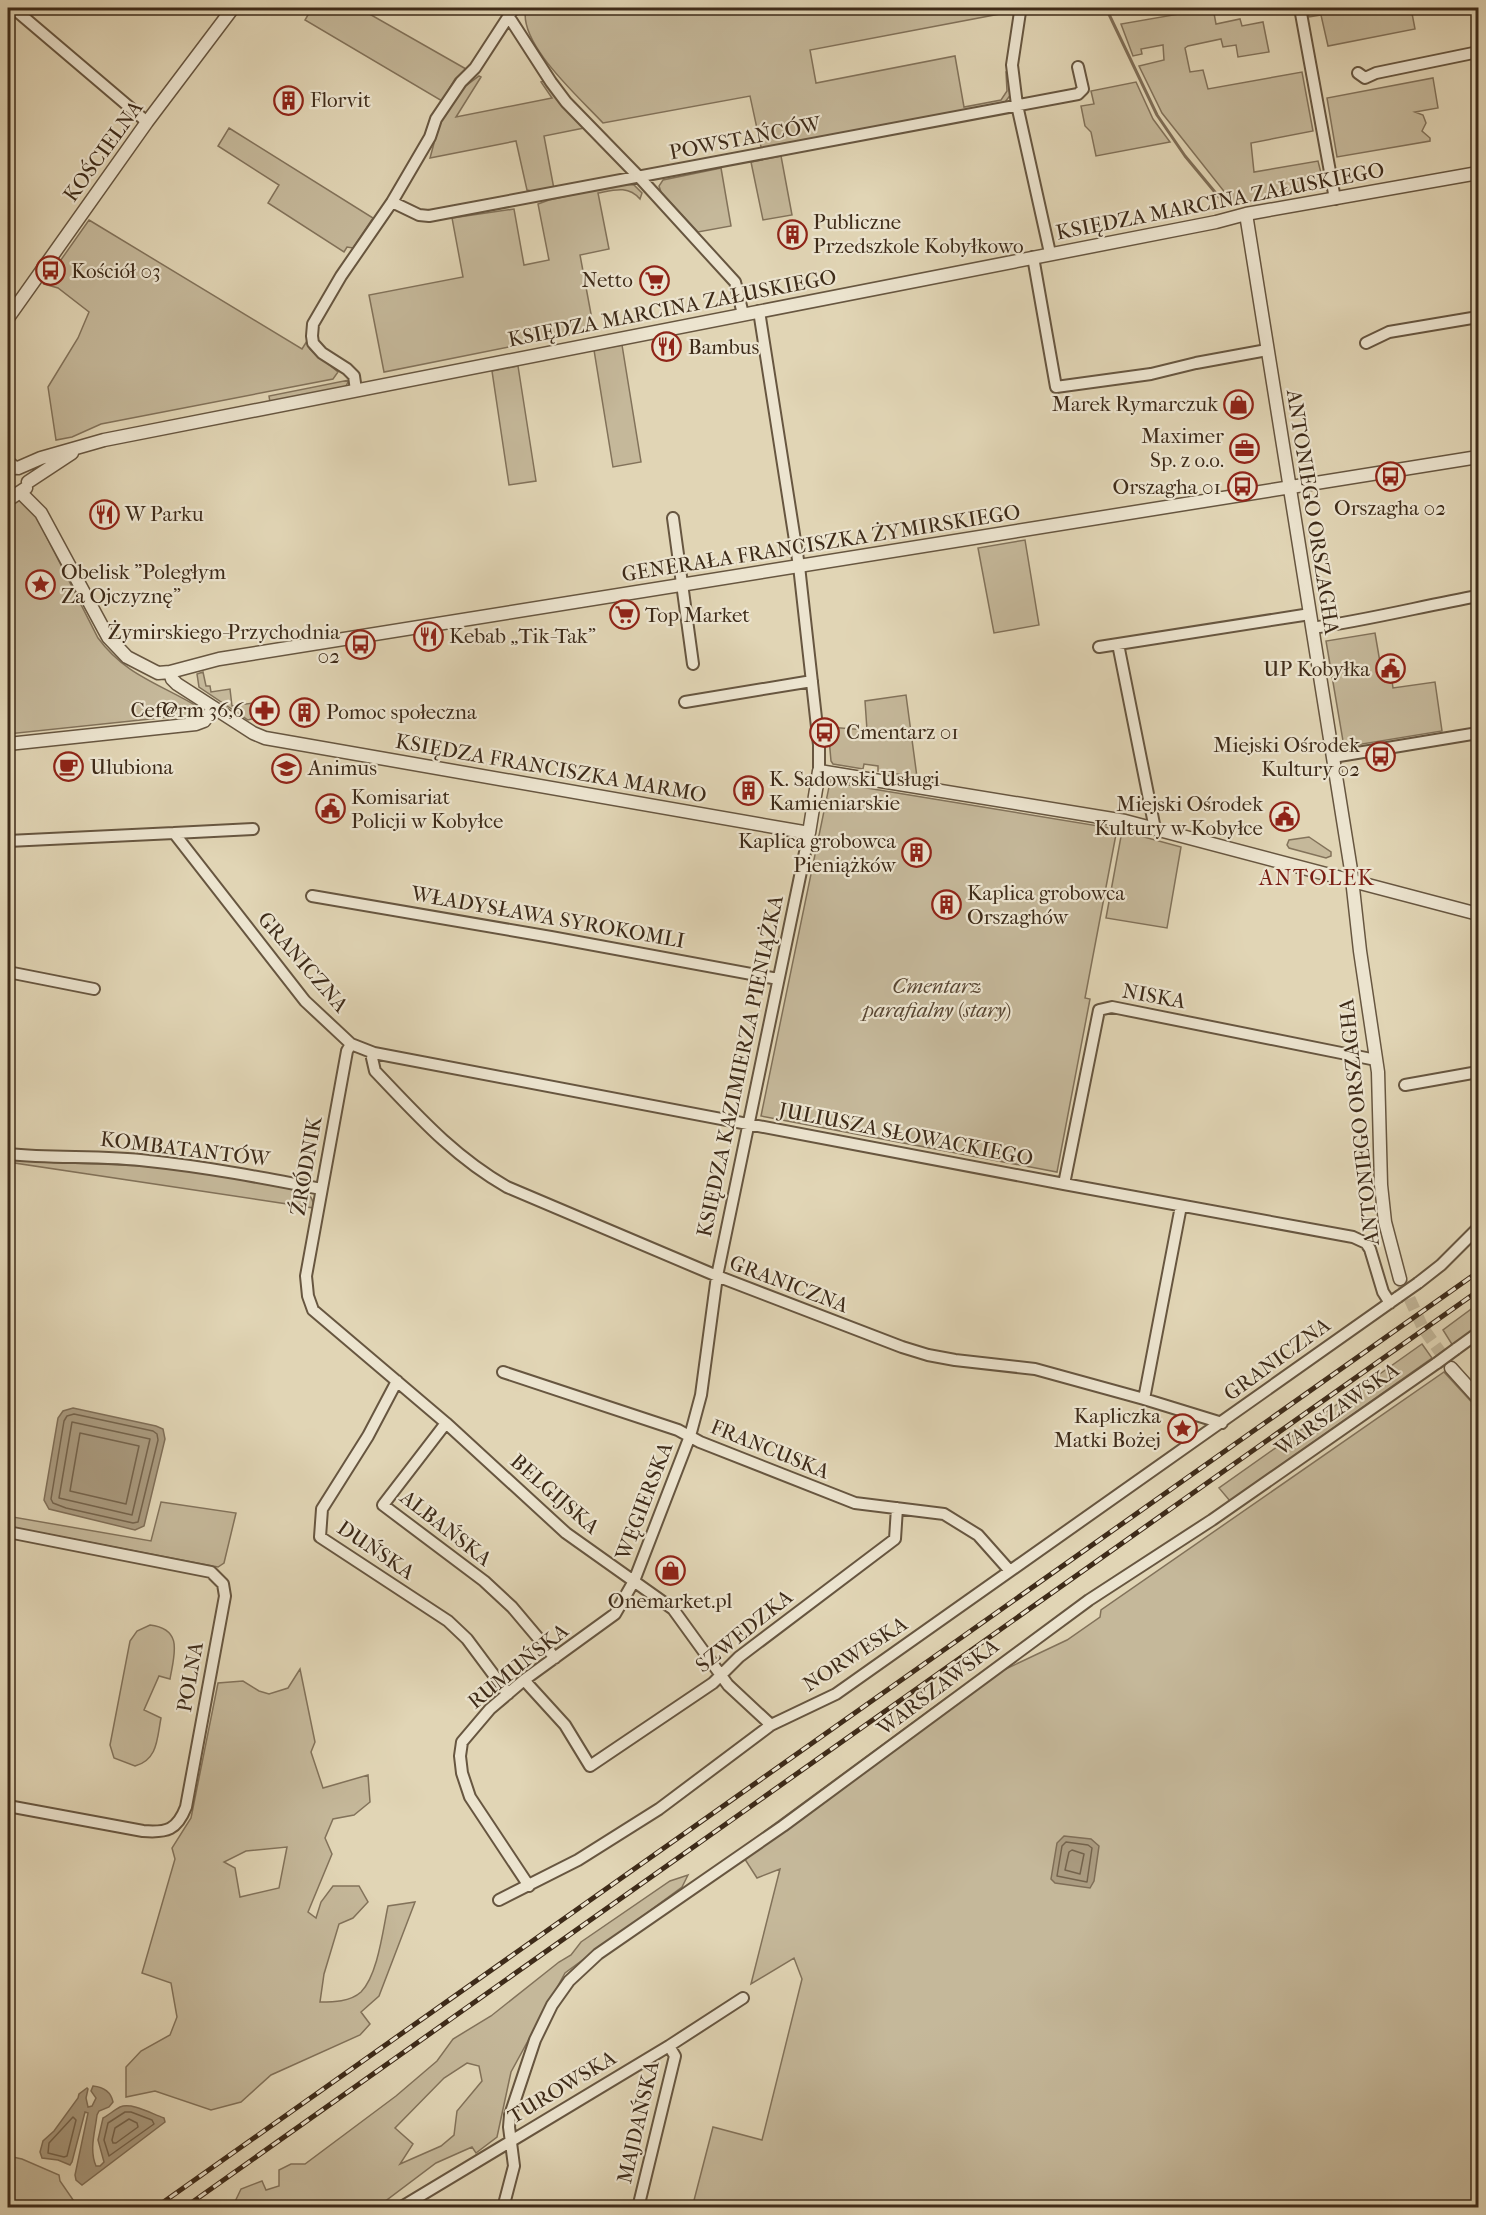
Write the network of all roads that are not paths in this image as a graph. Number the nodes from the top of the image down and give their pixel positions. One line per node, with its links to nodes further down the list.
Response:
1 (13, 8): 10 (street)
2 (233, 8): 10 (street, KOŚCIELNA)
3 (1300, 8): 13 (street)
4 (512, 12): 12 (street); 14 (street)
5 (1020, 12): 9 (street)
6 (1479, 52): 8 (street)
7 (1078, 67): 9 (street, POWSTAŃCÓW)
8 (1358, 74)
9 (1017, 105): 12 (street, POWSTAŃCÓW); 16 (street)
10 (147, 122): 21 (street, KOŚCIELNA)
11 (1479, 173): 13 (street, KSIĘDZA MARCINA ZAŁUSKIEGO)
12 (640, 177): 14 (street, POWSTAŃCÓW); 19 (street)
13 (1335, 199): 15 (street, KSIĘDZA MARCINA ZAŁUSKIEGO)
14 (393, 202): 24 (street)
15 (1246, 214): 16 (street, KSIĘDZA MARCINA ZAŁUSKIEGO); 23 (street, ANTONIEGO ORSZAGHA)
16 (1050, 253): 17 (street, KSIĘDZA MARCINA ZAŁUSKIEGO)
17 (1033, 257): 18 (street, KSIĘDZA MARCINA ZAŁUSKIEGO); 23 (street)
18 (759, 311): 19 (street, KSIĘDZA MARCINA ZAŁUSKIEGO); 31 (street, KSIĘDZA KAZIMIERZA PIENIĄŻKA)
19 (743, 314): 24 (street, KSIĘDZA MARCINA ZAŁUSKIEGO)
20 (1479, 317): 22 (street)
21 (8, 318)
22 (1366, 342)
23 (1267, 351): 28 (street, ANTONIEGO ORSZAGHA)
24 (356, 390): 25 (street, KSIĘDZA MARCINA ZAŁUSKIEGO)
25 (86, 444): 27 (street, KSIĘDZA MARCINA ZAŁUSKIEGO); 29 (street, KSIĘDZA MARCINA ZAŁUSKIEGO)
26 (1479, 457): 28 (street, GENERAŁA FRANCISZKA ŻYMIRSKIEGO)
27 (12, 467): 29 (street)
28 (1289, 488): 31 (street, GENERAŁA FRANCISZKA ŻYMIRSKIEGO); 34 (street, ANTONIEGO ORSZAGHA)
29 (18, 491): 39 (street)
30 (673, 518): 32 (street)
31 (799, 566): 32 (street, GENERAŁA FRANCISZKA ŻYMIRSKIEGO); 40 (street, KSIĘDZA KAZIMIERZA PIENIĄŻKA)
32 (683, 586): 38 (street); 39 (street, GENERAŁA FRANCISZKA ŻYMIRSKIEGO)
33 (1479, 596): 35 (street)
34 (1310, 614): 35 (street, ANTONIEGO ORSZAGHA); 36 (street)
35 (1312, 628): 45 (street, ANTONIEGO ORSZAGHA)
36 (1118, 645): 37 (street); 48 (street)
37 (1099, 647)
38 (693, 664)
39 (170, 672): 42 (street, KSIĘDZA FRANCISZKA MARMO)
40 (812, 681): 41 (street); 46 (street, KSIĘDZA KAZIMIERZA PIENIĄŻKA)
41 (685, 702)
42 (214, 708): 44 (street); 50 (street, KSIĘDZA FRANCISZKA MARMO)
43 (1479, 733): 45 (street)
44 (8, 744)
45 (1333, 757): 52 (street, ANTONIEGO ORSZAGHA)
46 (819, 771): 48 (street); 50 (street, KSIĘDZA KAZIMIERZA PIENIĄŻKA)
47 (253, 829): 49 (street)
48 (1155, 829): 52 (street)
49 (174, 833): 51 (street); 58 (street, GRANICZNA)
50 (809, 833): 56 (street, KSIĘDZA KAZIMIERZA PIENIĄŻKA)
51 (8, 841)
52 (1353, 881): 54 (street); 60 (street, ANTONIEGO ORSZAGHA)
53 (312, 896): 56 (street, WŁADYSŁAWA SYROKOMLI)
54 (1479, 914)
55 (8, 972): 57 (street)
56 (778, 979): 63 (street, KSIĘDZA KAZIMIERZA PIENIĄŻKA)
57 (94, 989)
58 (351, 1044): 59 (street, GRANICZNA); 66 (street, ŹRÓDNIK)
59 (374, 1053): 63 (street, JULIUSZA SŁOWACKIEGO); 69 (street, GRANICZNA)
60 (1376, 1060): 65 (street, NISKA); 70 (street, ANTONIEGO ORSZAGHA)
61 (1479, 1072): 62 (street)
62 (1405, 1085)
63 (748, 1124): 65 (street, JULIUSZA SŁOWACKIEGO); 69 (street, KSIĘDZA KAZIMIERZA PIENIĄŻKA)
64 (8, 1154): 66 (street, KOMBATANTÓW)
65 (1064, 1185): 67 (street, JULIUSZA SŁOWACKIEGO)
66 (321, 1189): 71 (street, ŹRÓDNIK)
67 (1182, 1206): 72 (street, JULIUSZA SŁOWACKIEGO); 78 (street)
68 (1479, 1228): 72 (street, GRANICZNA, bridge)
69 (717, 1276): 78 (street, GRANICZNA); 81 (street, KSIĘDZA KAZIMIERZA PIENIĄŻKA)
70 (1400, 1279)
71 (308, 1296): 76 (street, BELGIJSKA)
72 (1394, 1300): 80 (street, GRANICZNA)
73 (1479, 1333): 96 (street, WARSZAWSKA, bridge)
74 (1451, 1368): 77 (street)
75 (503, 1372): 81 (street, FRANCUSKA)
76 (397, 1381): 79 (street, BELGIJSKA); 89 (street, DUŃSKA)
77 (1479, 1398)
78 (1144, 1399): 80 (street, GRANICZNA)
79 (446, 1423): 85 (street, BELGIJSKA); 86 (street, ALBAŃSKA)
80 (1222, 1423): 84 (street, NORWESKA)
81 (690, 1436): 82 (street, FRANCUSKA); 85 (street, WĘGIERSKA)
82 (897, 1508): 84 (street, FRANCUSKA); 87 (street, SZWEDZKA)
83 (8, 1532): 91 (street, POLNA)
84 (1010, 1571): 90 (street, NORWESKA)
85 (634, 1581): 86 (street, RUMUŃSKA); 87 (street, BELGIJSKA)
86 (555, 1658): 88 (street, RUMUŃSKA)
87 (721, 1673): 88 (street, SZWEDZKA); 90 (street, BELGIJSKA)
88 (524, 1680): 89 (street, RUMUŃSKA)
89 (508, 1694): 92 (street, RUMUŃSKA)
90 (771, 1725): 92 (street, NORWESKA)
91 (8, 1806)
92 (529, 1886): 93 (street, NORWESKA)
93 (499, 1900)
94 (743, 1998): 95 (street, TUROWSKA)
95 (669, 2046): 96 (street, TUROWSKA); 99 (street, MAJDAŃSKA)
96 (511, 2139): 97 (street, TUROWSKA); 98 (street, WARSZAWSKA)
97 (400, 2208)
98 (503, 2208)
99 (638, 2208)

